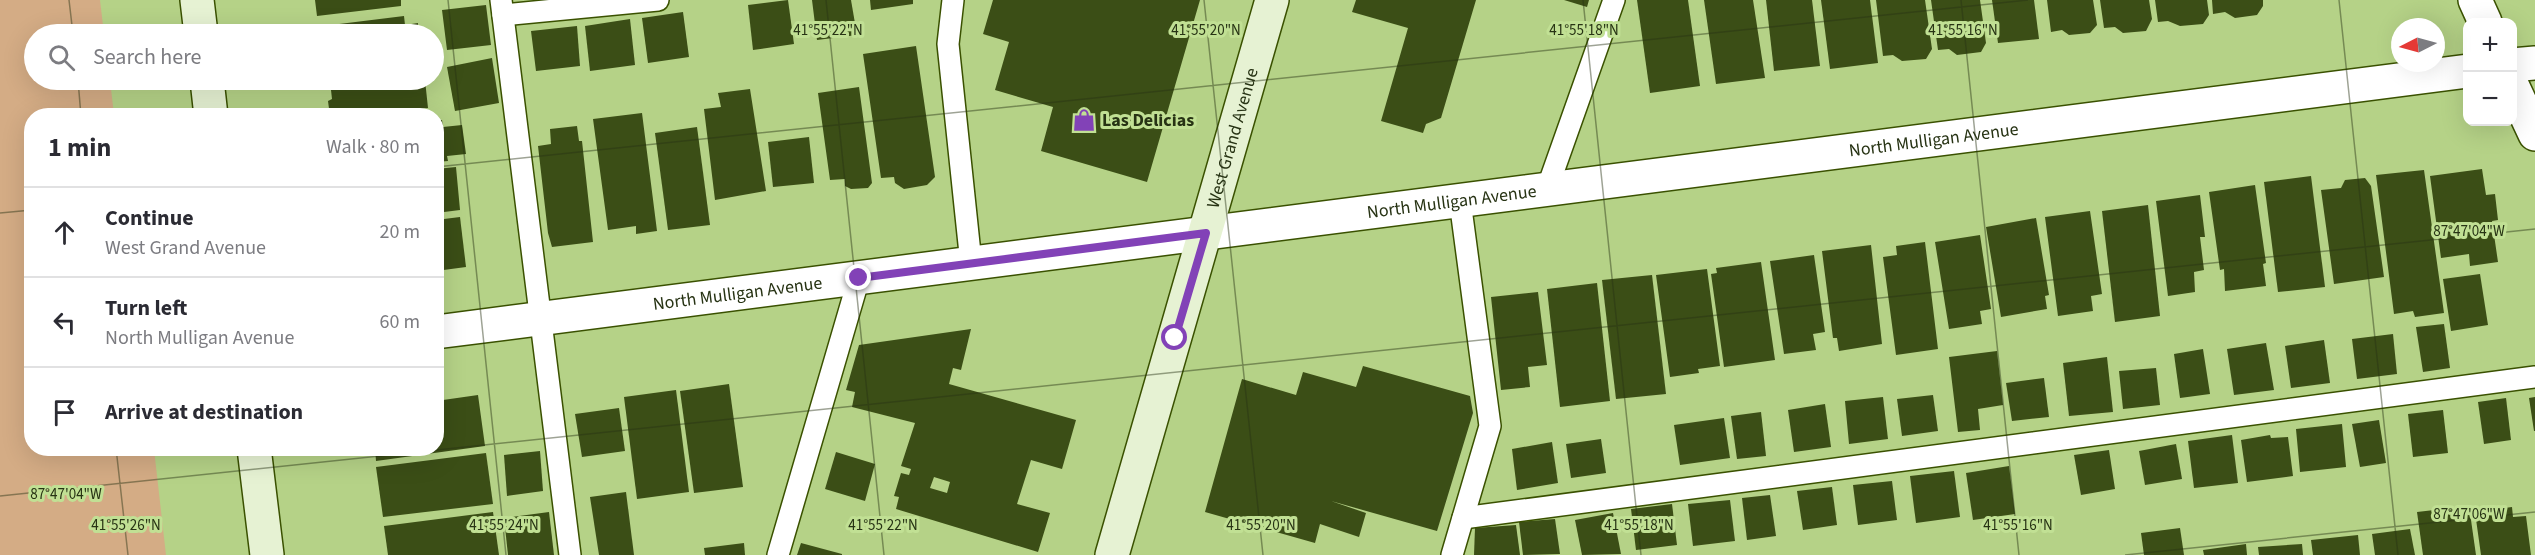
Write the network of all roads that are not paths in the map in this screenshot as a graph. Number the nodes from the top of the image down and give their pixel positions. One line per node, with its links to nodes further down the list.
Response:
1 (197, 0): 9 (main road)
2 (658, 0): 7 (lane)
3 (953, 0): 20 (lane)
4 (1272, 0): 19 (main road, West Grand Avenue)
5 (1614, 0): 17 (lane)
6 (2475, 0): 8 (street)
7 (502, 8): 22 (lane)
8 (2483, 18)
9 (200, 24)
10 (2535, 63): 11 (street)
11 (2517, 65)
12 (2463, 72): 17 (street, North Mulligan Avenue)
13 (208, 90): 15 (main road)
14 (2517, 96): 16 (street)
15 (211, 108)
16 (2535, 134)
17 (1547, 189): 18 (street, North Mulligan Avenue)
18 (1460, 201): 19 (street, North Mulligan Avenue); 26 (lane)
19 (1206, 233): 20 (street, North Mulligan Avenue); 27 (main road, West Grand Avenue)
20 (971, 263): 21 (street, North Mulligan Avenue)
21 (859, 278): 22 (street, North Mulligan Avenue); 30 (lane)
22 (540, 318): 23 (street, North Mulligan Avenue); 29 (lane)
23 (444, 331)
24 (2535, 377): 26 (lane)
25 (255, 456): 28 (main road)
26 (1462, 518): 31 (lane)
27 (1116, 554)
28 (267, 555)
29 (570, 555)
30 (778, 555)
31 (1452, 555)

